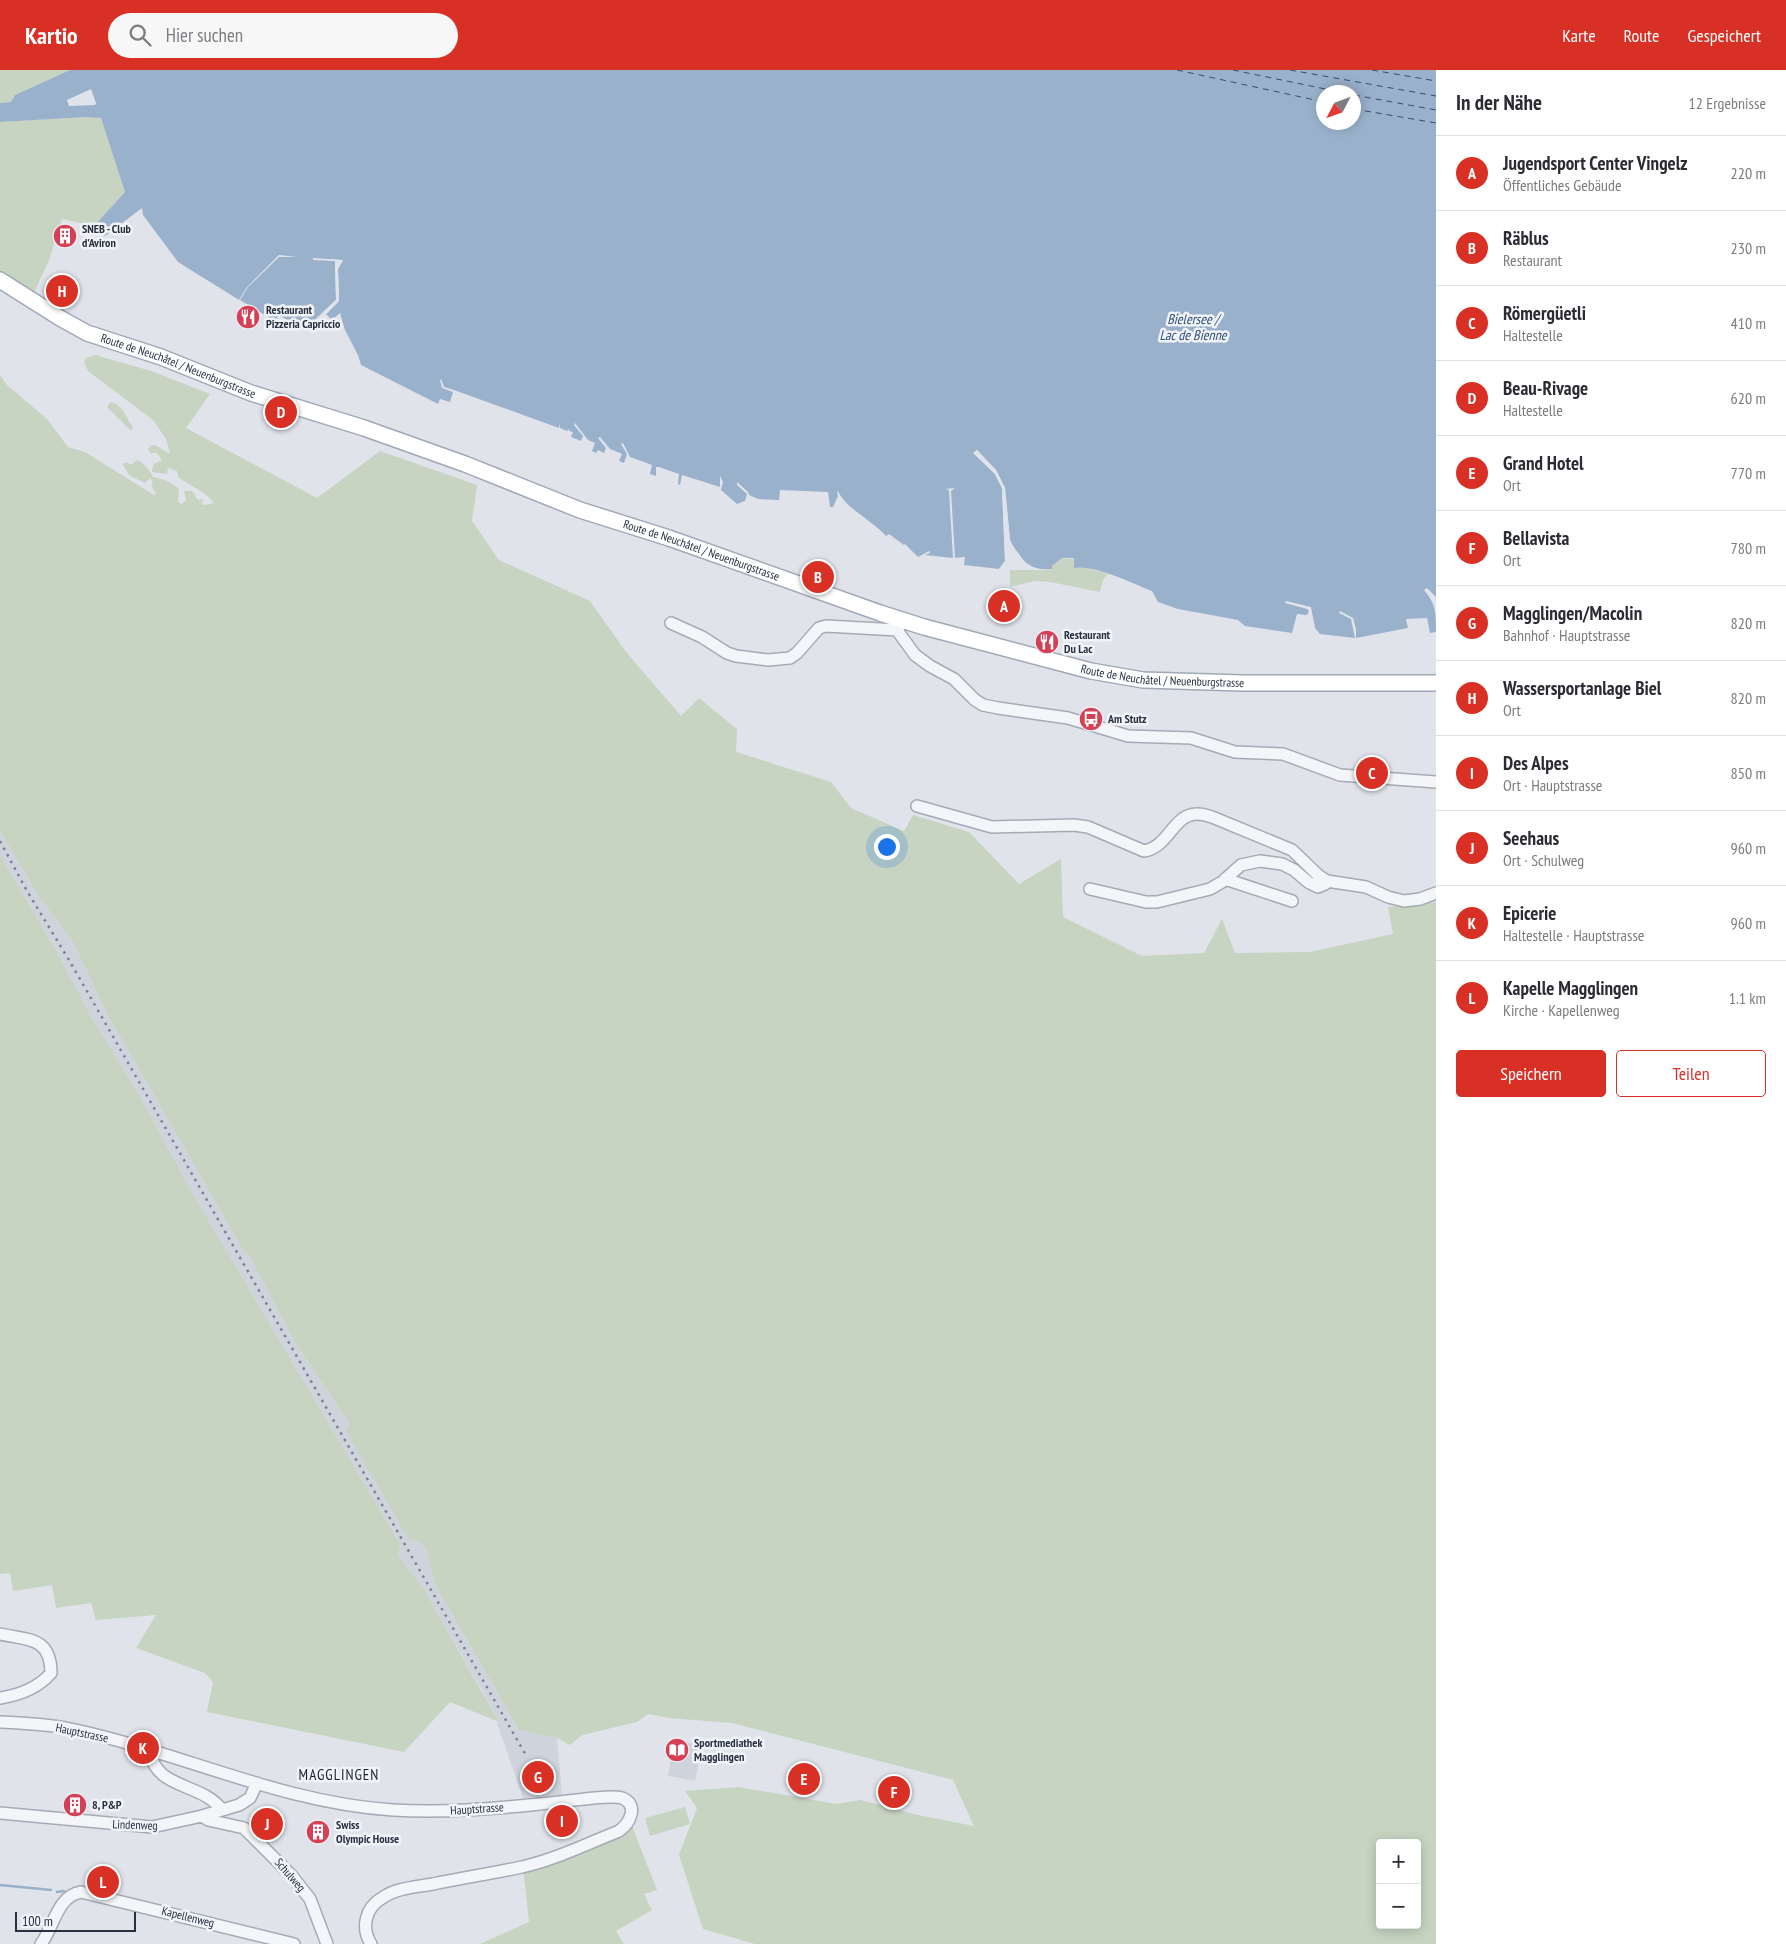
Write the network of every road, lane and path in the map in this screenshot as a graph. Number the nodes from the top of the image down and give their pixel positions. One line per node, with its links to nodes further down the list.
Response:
1 (0, 280): 3 (main road, Route de Neuchâtel / Neuenburgstrasse)
2 (671, 623): 3 (street)
3 (900, 625): 4 (main road, Route de Neuchâtel / Neuenburgstrasse); 5 (street)
4 (1436, 683)
5 (1436, 782)
6 (917, 806): 8 (street)
7 (1225, 879): 8 (street); 9 (street); 11 (street)
8 (1327, 880): 10 (street)
9 (1090, 889)
10 (1436, 893)
11 (1292, 901)
12 (0, 1634): 13 (street)
13 (0, 1698)
14 (0, 1722): 15 (street, Hauptstrasse)
15 (150, 1750): 16 (street, Hauptstrasse); 17 (street)
16 (257, 1783): 17 (street, Lindenweg); 23 (street, Hauptstrasse)
17 (222, 1810): 19 (street, Lindenweg)
18 (0, 1813): 19 (street, Lindenweg)
19 (202, 1816): 22 (street, Schulweg)
20 (41, 1944): 21 (street, Kapellenweg)
21 (294, 1944)
22 (327, 1944)
23 (371, 1944)

